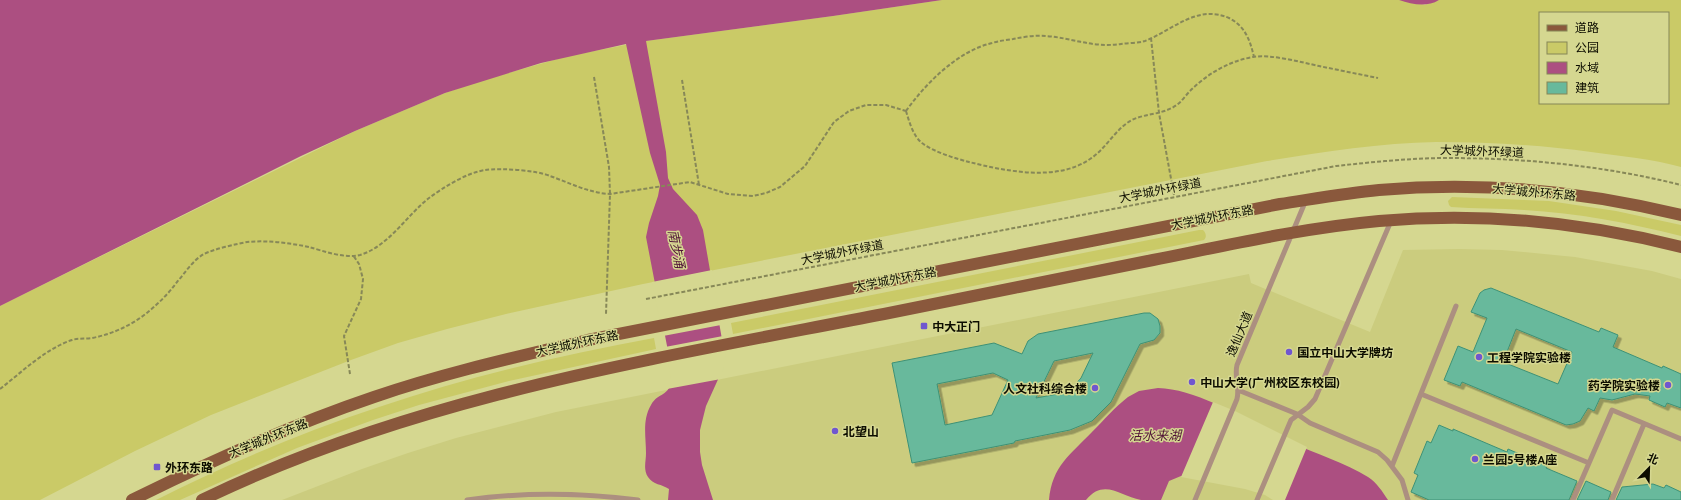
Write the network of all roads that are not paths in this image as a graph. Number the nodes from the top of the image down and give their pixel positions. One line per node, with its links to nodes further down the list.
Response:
1 (1307, 200): 2 (main road, 大学城外环东路); 4 (lane, 逸仙大道); 14 (main road, 大学城外环东路)
2 (1681, 215)
3 (1391, 220): 4 (main road); 5 (main road); 9 (lane)
4 (1292, 234): 7 (lane, 逸仙大道); 15 (main road)
5 (1681, 247)
6 (1456, 306): 8 (lane)
7 (1238, 390): 9 (lane); 18 (lane, 逸仙大道)
8 (1421, 394): 12 (lane); 13 (lane)
9 (1297, 414): 13 (lane); 19 (lane)
10 (1644, 424): 11 (lane); 12 (lane); 22 (lane)
11 (1681, 439)
12 (1589, 464): 21 (lane)
13 (1392, 466): 20 (lane)
14 (132, 500)
15 (202, 500)
16 (467, 500): 17 (lane)
17 (638, 500)
18 (1194, 500)
19 (1257, 500)
20 (1408, 500)
21 (1573, 500)
22 (1612, 500)

